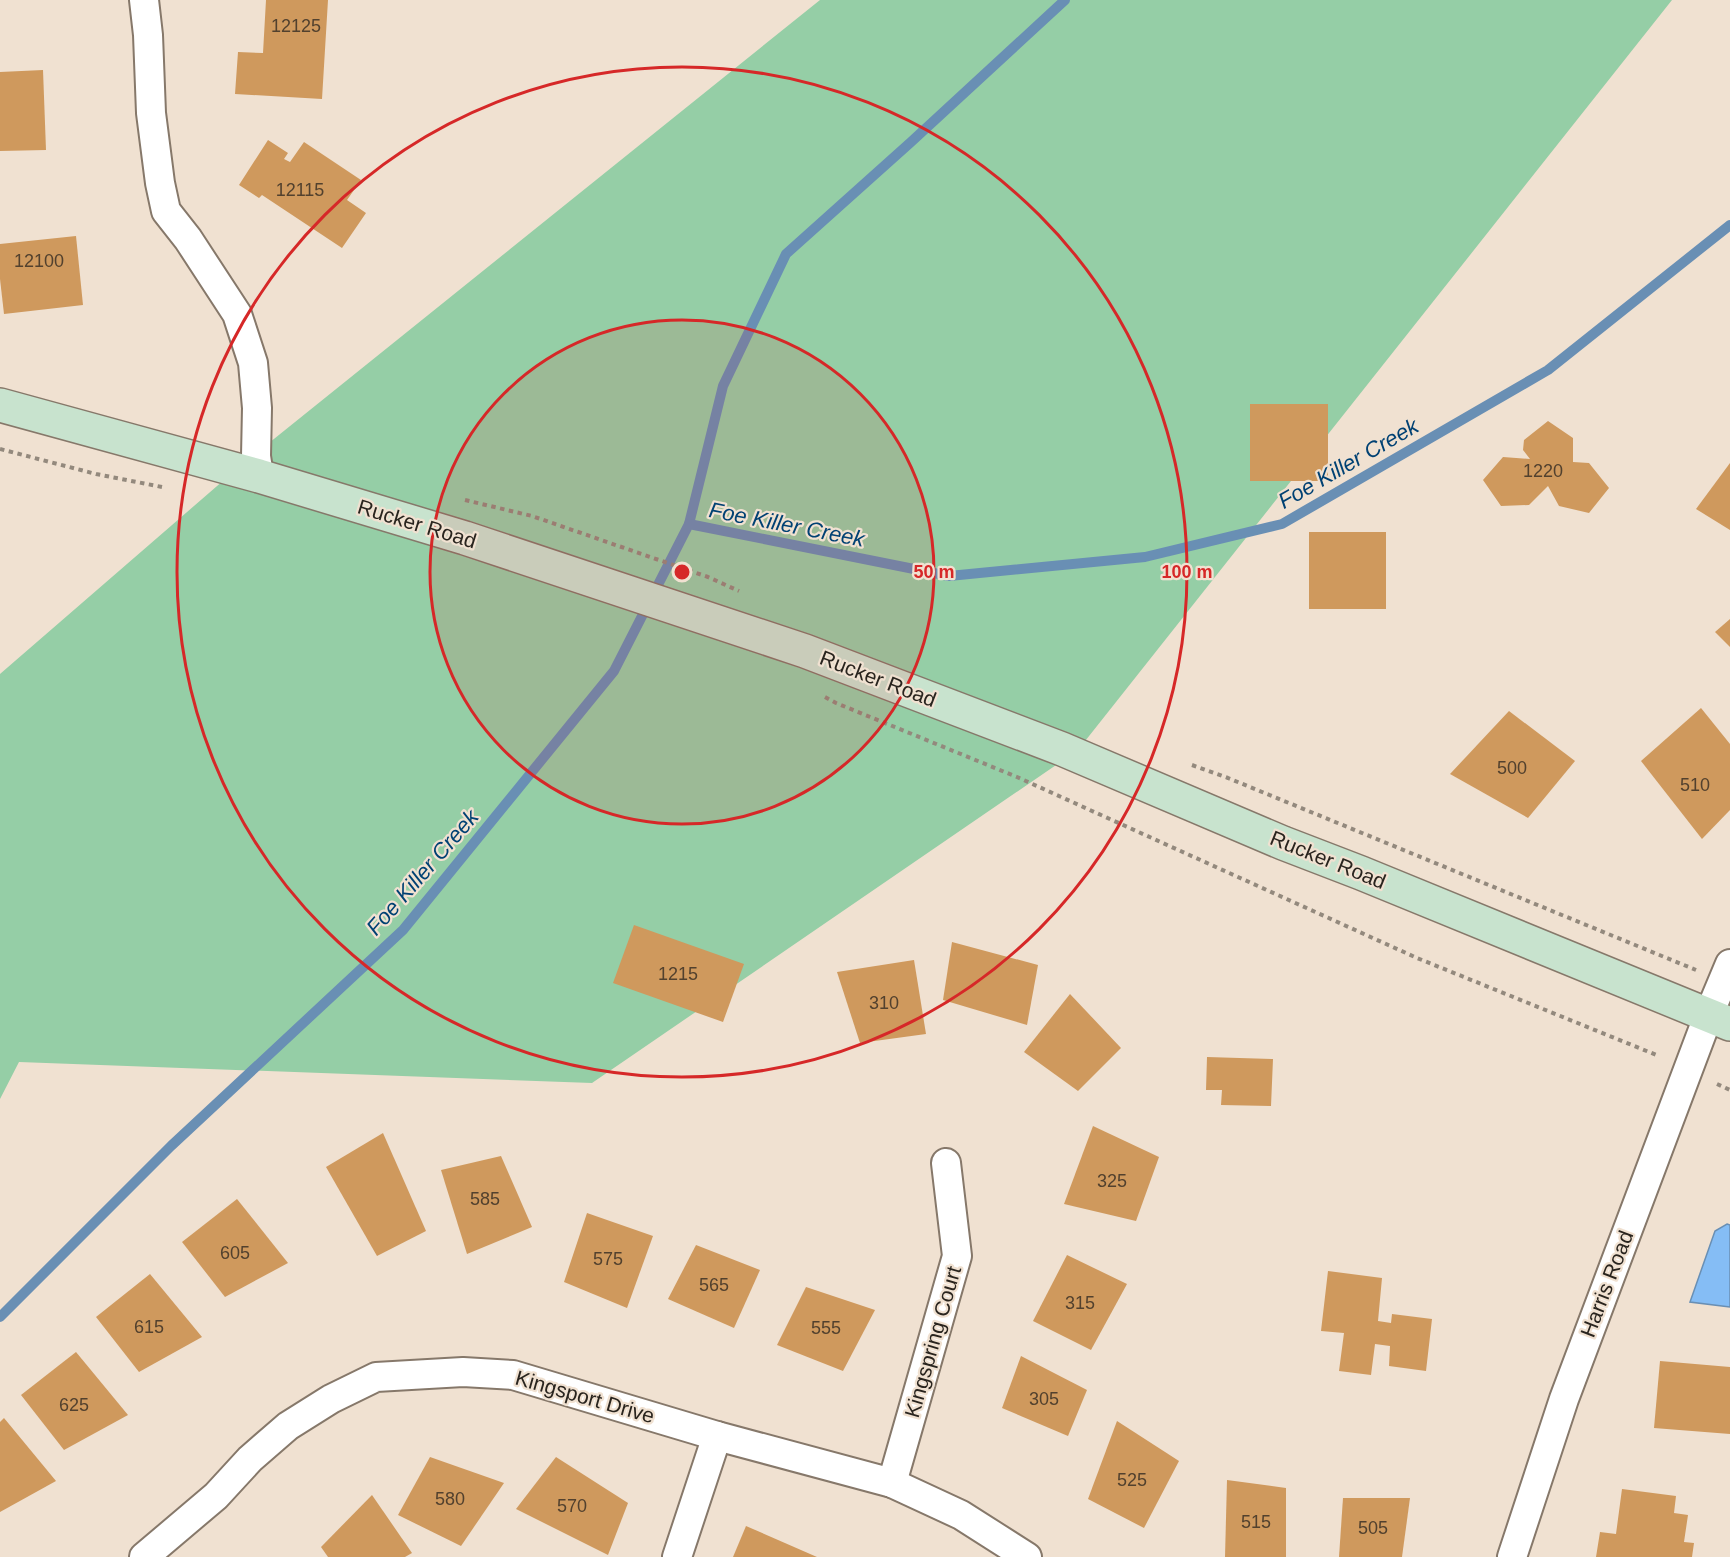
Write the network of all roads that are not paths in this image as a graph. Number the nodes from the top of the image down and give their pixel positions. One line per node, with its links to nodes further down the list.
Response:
1 (144, 0): 3 (street)
2 (0, 405): 3 (main road, Rucker Road)
3 (259, 476): 5 (main road, Rucker Road)
4 (1730, 964): 5 (street, Harris Road)
5 (1719, 1019): 12 (street, Harris Road)
6 (946, 1163): 8 (street, Kingspring Court)
7 (717, 1436): 8 (street, Kingsport Drive); 9 (street, Kingsport Drive); 10 (street)
8 (892, 1483): 11 (street, Kingsport Drive)
9 (144, 1557)
10 (677, 1557)
11 (1027, 1557)
12 (1512, 1557)

